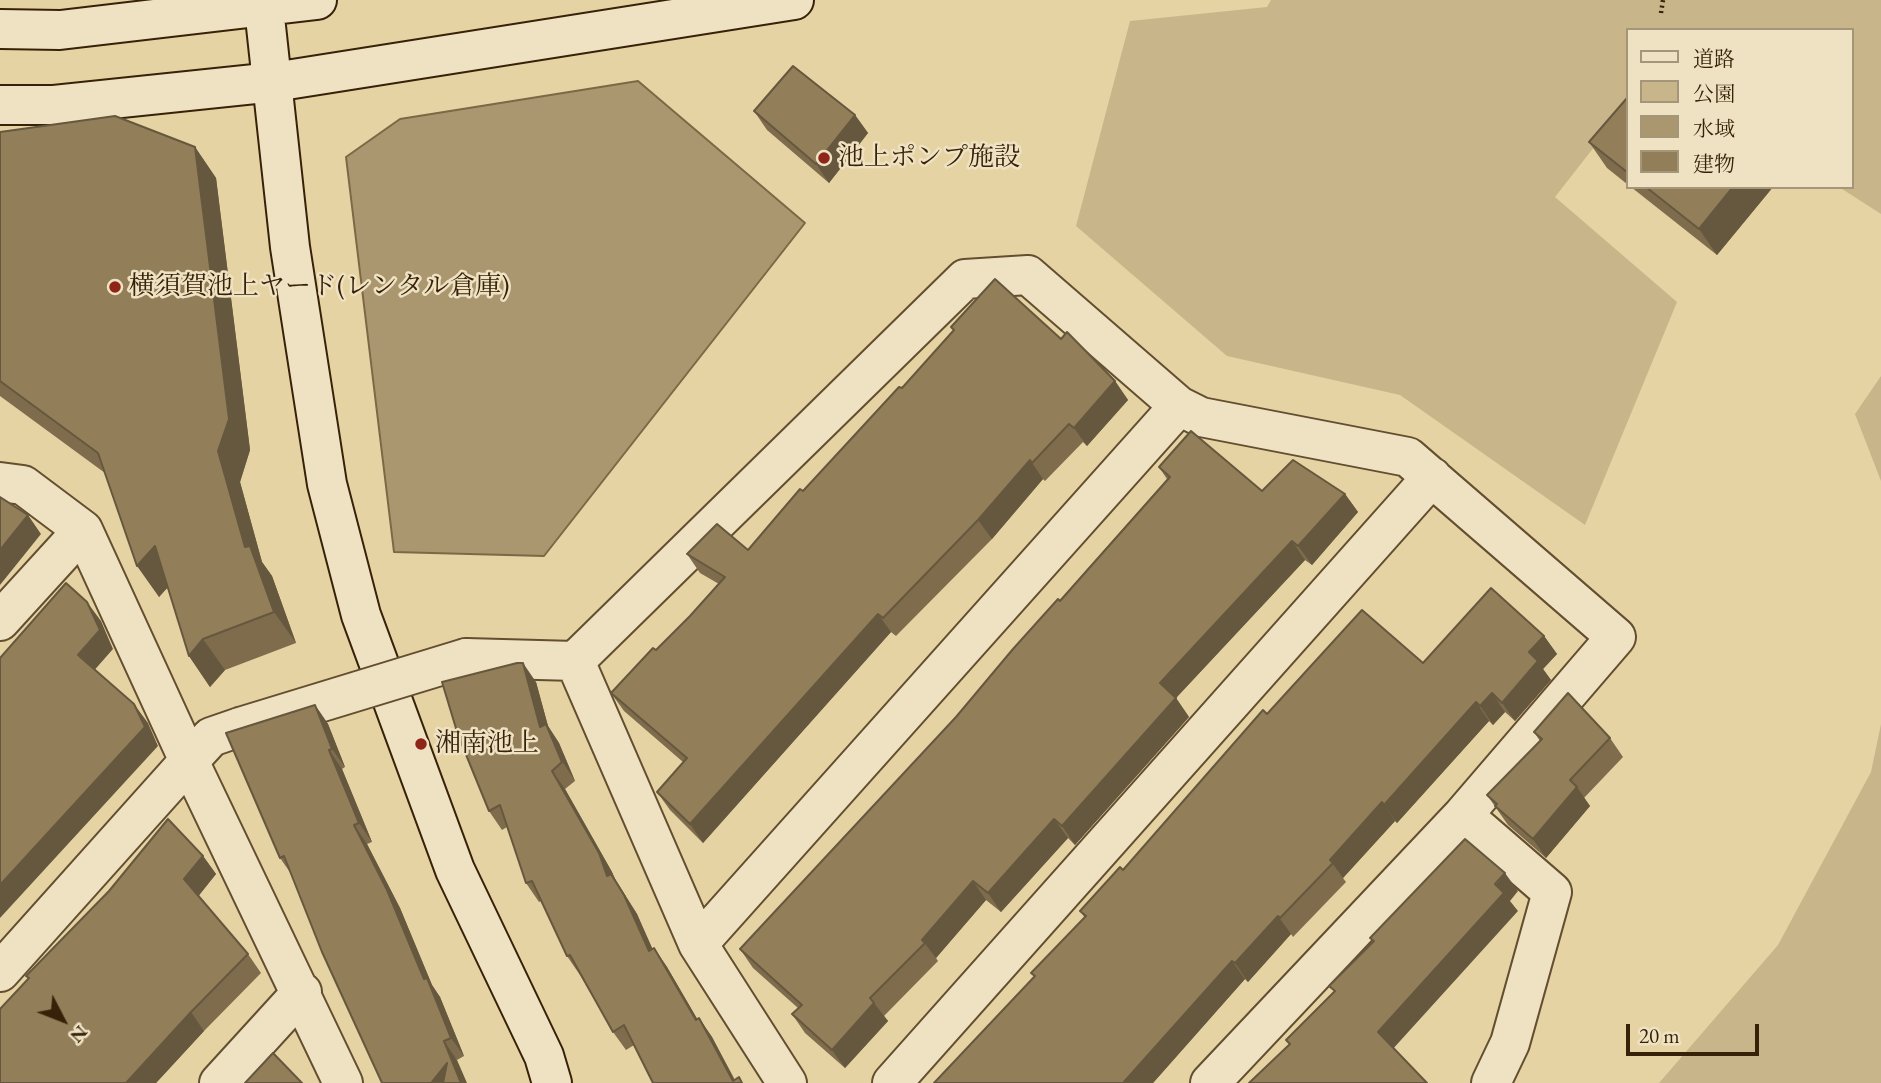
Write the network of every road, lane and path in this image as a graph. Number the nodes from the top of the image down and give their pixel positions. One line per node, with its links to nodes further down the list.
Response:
1 (317, 0): 4 (street)
2 (794, 0): 7 (street)
3 (1663, 0): 5 (path)
4 (264, 8): 6 (street); 7 (street)
5 (1661, 13)
6 (0, 29)
7 (274, 82): 8 (street); 22 (street)
8 (0, 105)
9 (1179, 407): 10 (street); 14 (street); 17 (street)
10 (1432, 477): 16 (street); 24 (street)
11 (0, 482): 12 (street)
12 (83, 530): 13 (street); 15 (street)
13 (0, 621)
14 (575, 661): 15 (street, bridge); 17 (street)
15 (190, 761): 18 (street); 19 (street)
16 (1463, 815): 25 (street); 26 (street)
17 (698, 944): 23 (street)
18 (0, 972)
19 (302, 992): 20 (street); 21 (street)
20 (219, 1083)
21 (343, 1083)
22 (552, 1083)
23 (787, 1083)
24 (892, 1083)
25 (1210, 1083)
26 (1491, 1083)

